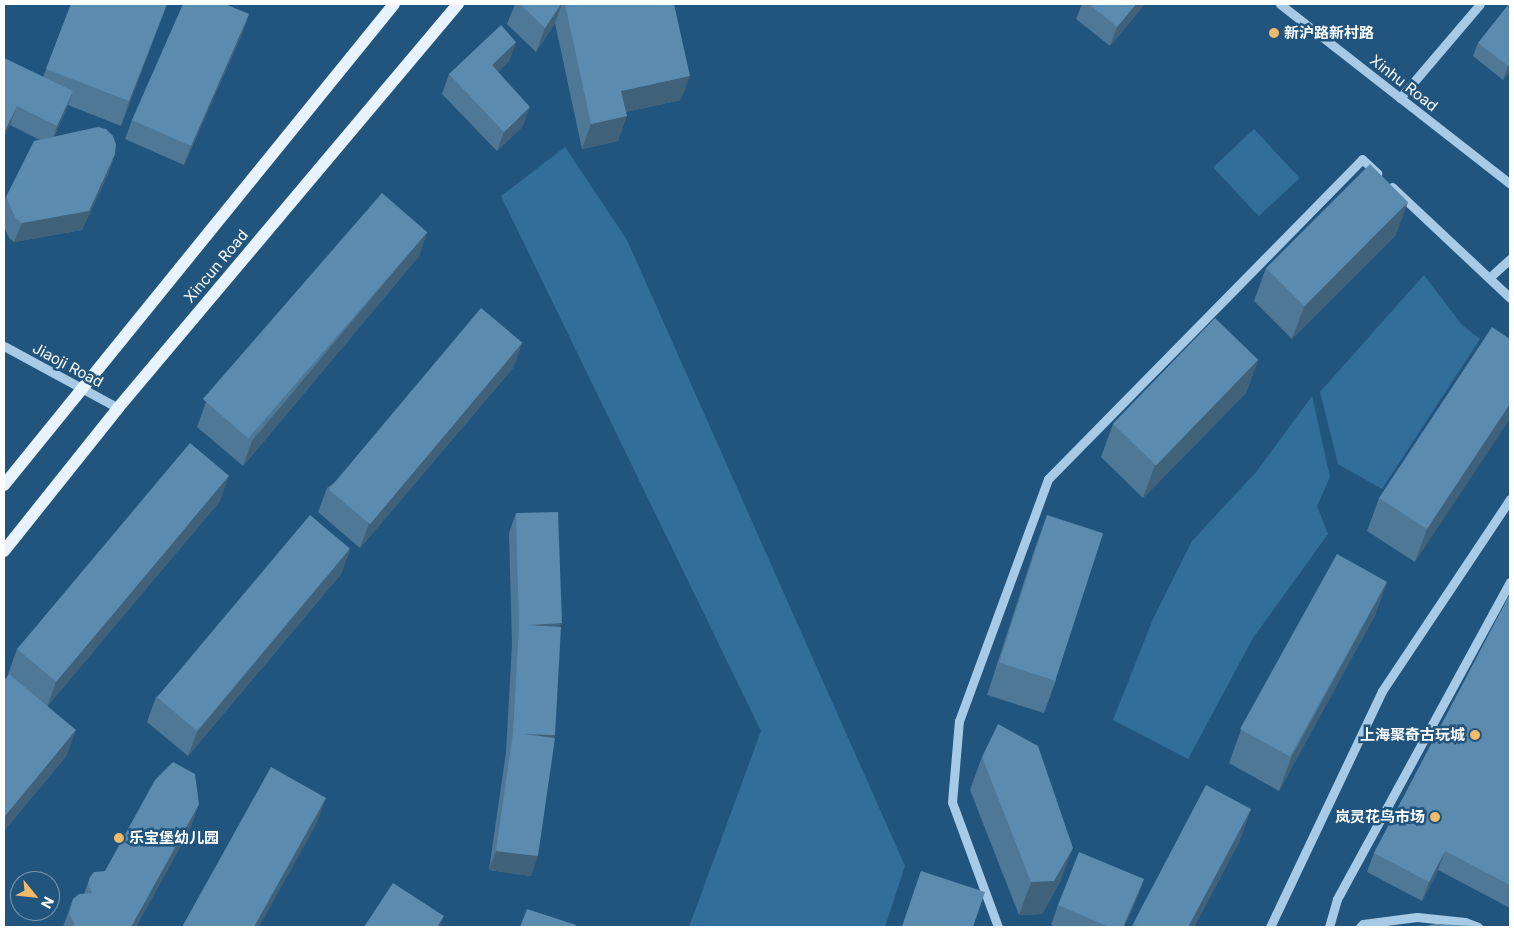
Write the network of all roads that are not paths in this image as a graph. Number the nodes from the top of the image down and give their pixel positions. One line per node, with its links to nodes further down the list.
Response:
1 (394, 4): 11 (main road, Xincun Road)
2 (458, 4): 12 (main road, Xincun Road)
3 (1280, 4): 5 (street, Xinhu Road)
4 (1480, 4): 5 (street)
5 (1400, 98): 6 (street, Xinhu Road)
6 (1510, 184)
7 (1510, 259): 8 (street)
8 (1490, 277): 9 (street); 17 (street)
9 (1510, 298)
10 (4, 346): 11 (street, Jiaoji Road)
11 (81, 388): 12 (street, Jiaoji Road); 13 (main road, Xincun Road)
12 (118, 408): 15 (main road, Xincun Road)
13 (4, 485)
14 (1510, 499): 18 (street)
15 (4, 551)
16 (1510, 582): 19 (street)
17 (998, 927)
18 (1270, 927)
19 (1329, 927)
20 (1360, 927): 21 (street)
21 (1478, 927)

